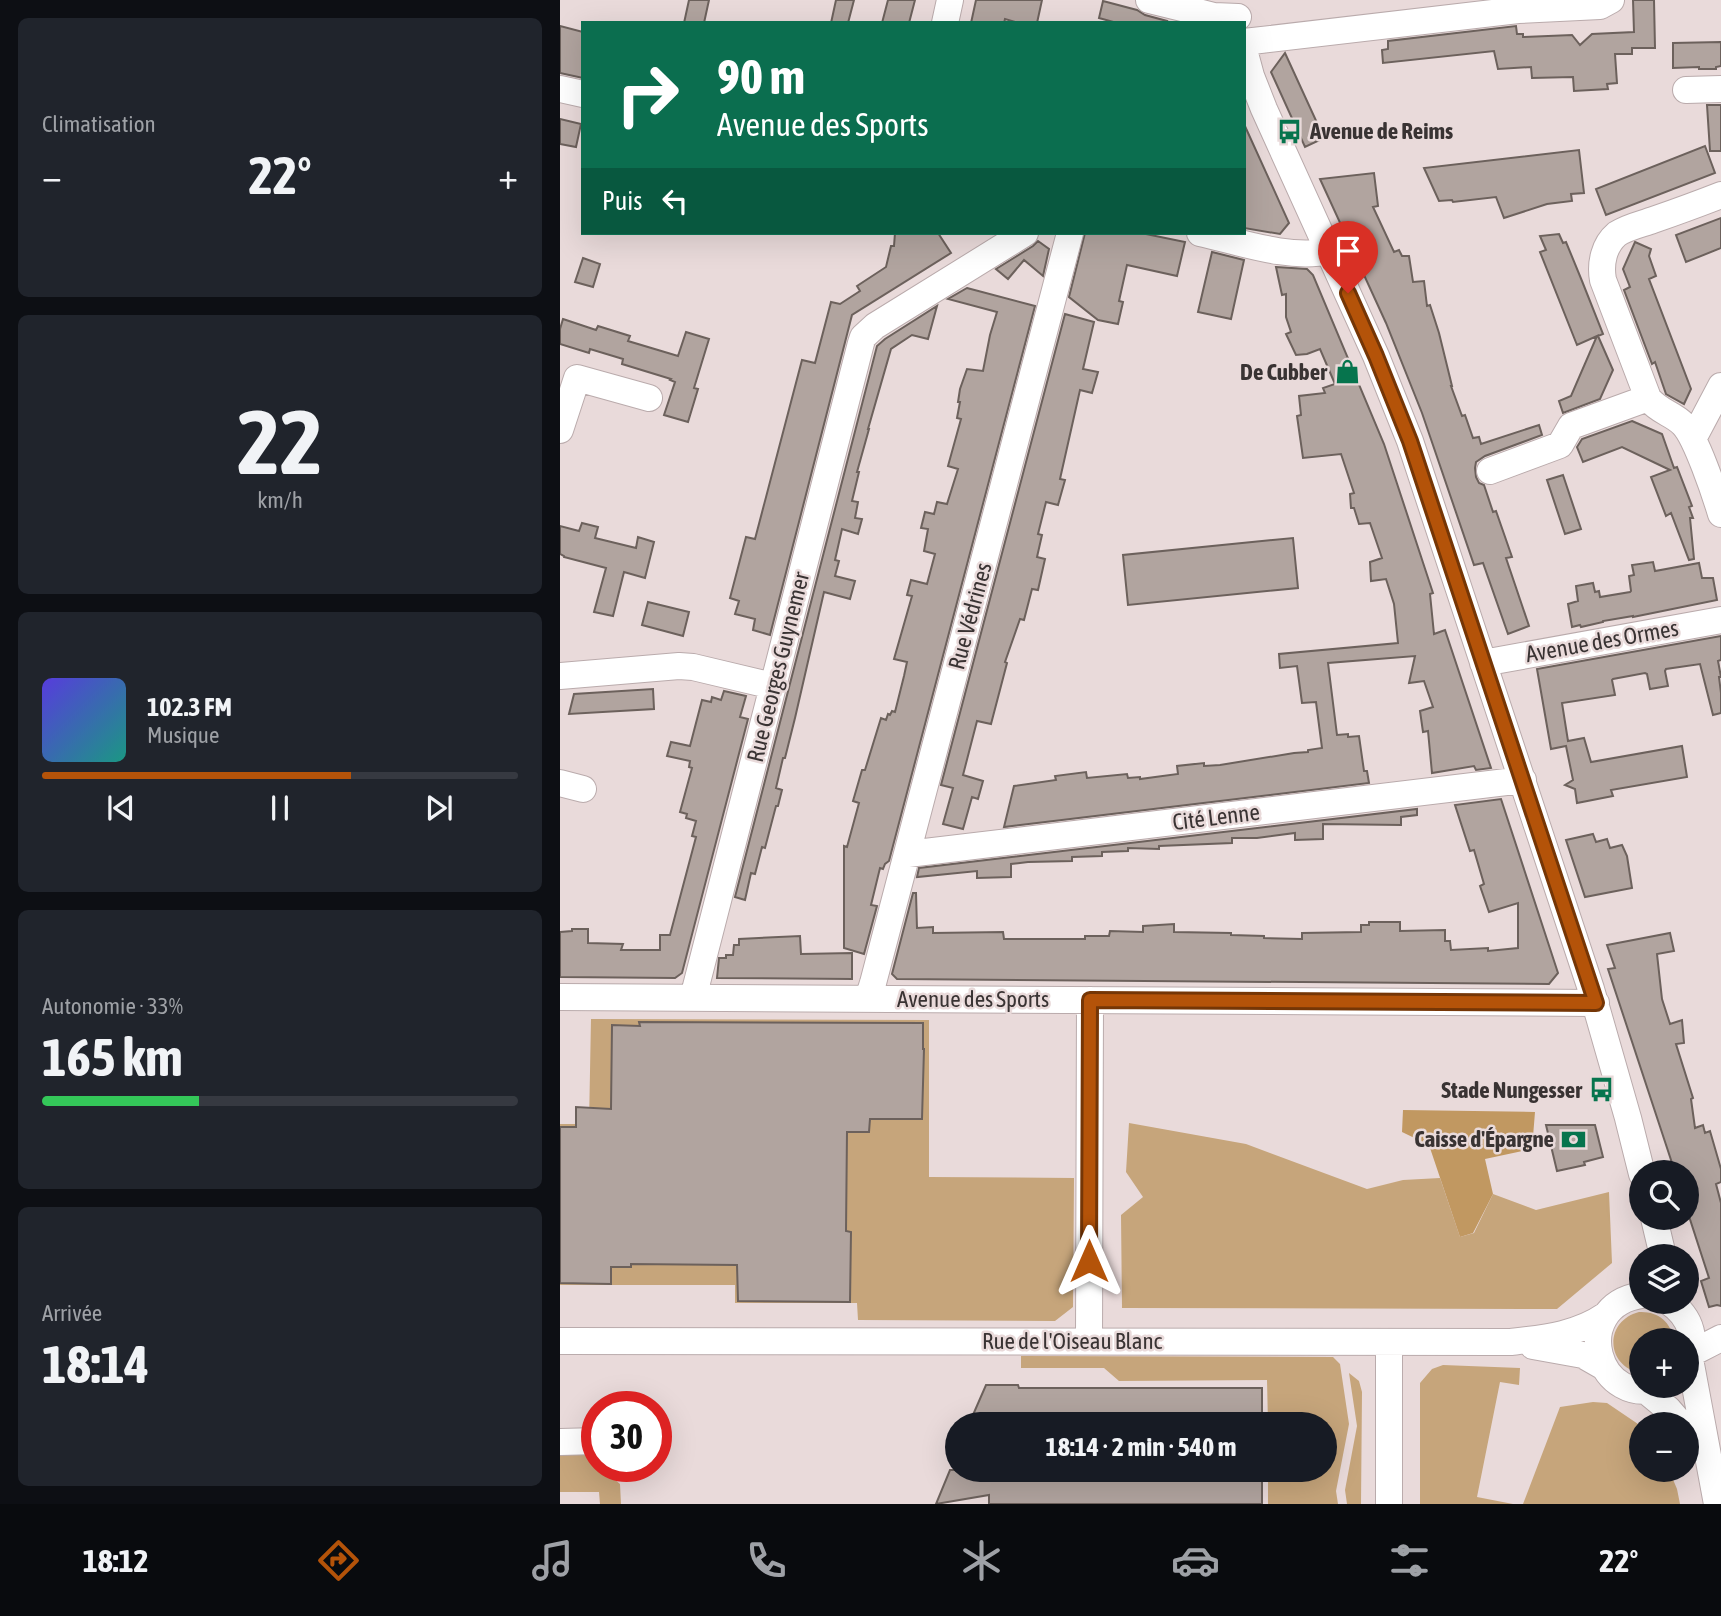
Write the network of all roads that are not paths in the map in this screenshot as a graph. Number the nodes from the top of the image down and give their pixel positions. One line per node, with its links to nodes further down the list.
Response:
1 (950, 0): 6 (street)
2 (1149, 0): 5 (street)
3 (1611, 0): 4 (street)
4 (1534, 4): 5 (street)
5 (1239, 20)
6 (945, 21)
7 (1246, 64): 11 (street)
8 (560, 89): 12 (street)
9 (1721, 89): 10 (street)
10 (1686, 90)
11 (1250, 92): 17 (street)
12 (581, 94)
13 (1721, 195): 20 (street)
14 (1022, 235): 28 (street, Rue Georges Guynemer)
15 (1069, 235): 30 (street, Rue Védrines)
16 (1209, 235): 17 (street)
17 (1329, 251): 26 (street)
18 (1721, 386): 22 (street)
19 (649, 398): 21 (street)
20 (1648, 398): 22 (street); 23 (street)
21 (560, 430)
22 (1693, 439): 24 (street)
23 (1490, 471)
24 (1721, 514)
25 (1721, 620): 26 (street, Avenue des Ormes)
26 (1483, 663): 29 (street)
27 (560, 676): 28 (street)
28 (773, 687): 32 (street, Rue Georges Guynemer)
29 (1523, 780): 30 (street, Cité Lenne); 35 (street)
30 (908, 854): 33 (street, Rue Védrines)
31 (560, 997): 32 (street, Avenue des Sports)
32 (693, 998): 33 (street, Avenue des Sports)
33 (868, 999): 34 (street, Avenue des Sports)
34 (1090, 1000): 35 (street, Avenue des Sports); 39 (street)
35 (1596, 1003): 36 (street)
36 (1638, 1160)
37 (1624, 1304): 41 (street, Rue de l'Oiseau Blanc); 43 (street)
38 (560, 1341): 39 (street, Rue de l'Oiseau Blanc)
39 (1089, 1341): 40 (street, Rue de l'Oiseau Blanc)
40 (1389, 1342): 41 (street, Rue de l'Oiseau Blanc); 49 (street)
41 (1511, 1342): 43 (street, Rue de l'Oiseau Blanc)
42 (1699, 1365): 45 (street)
43 (1604, 1367): 44 (street)
44 (1629, 1388)
45 (1710, 1402): 51 (street)
46 (581, 1441): 47 (street)
47 (560, 1442)
48 (1699, 1479): 50 (street)
49 (1389, 1504)
50 (1704, 1504)
51 (1717, 1504)

